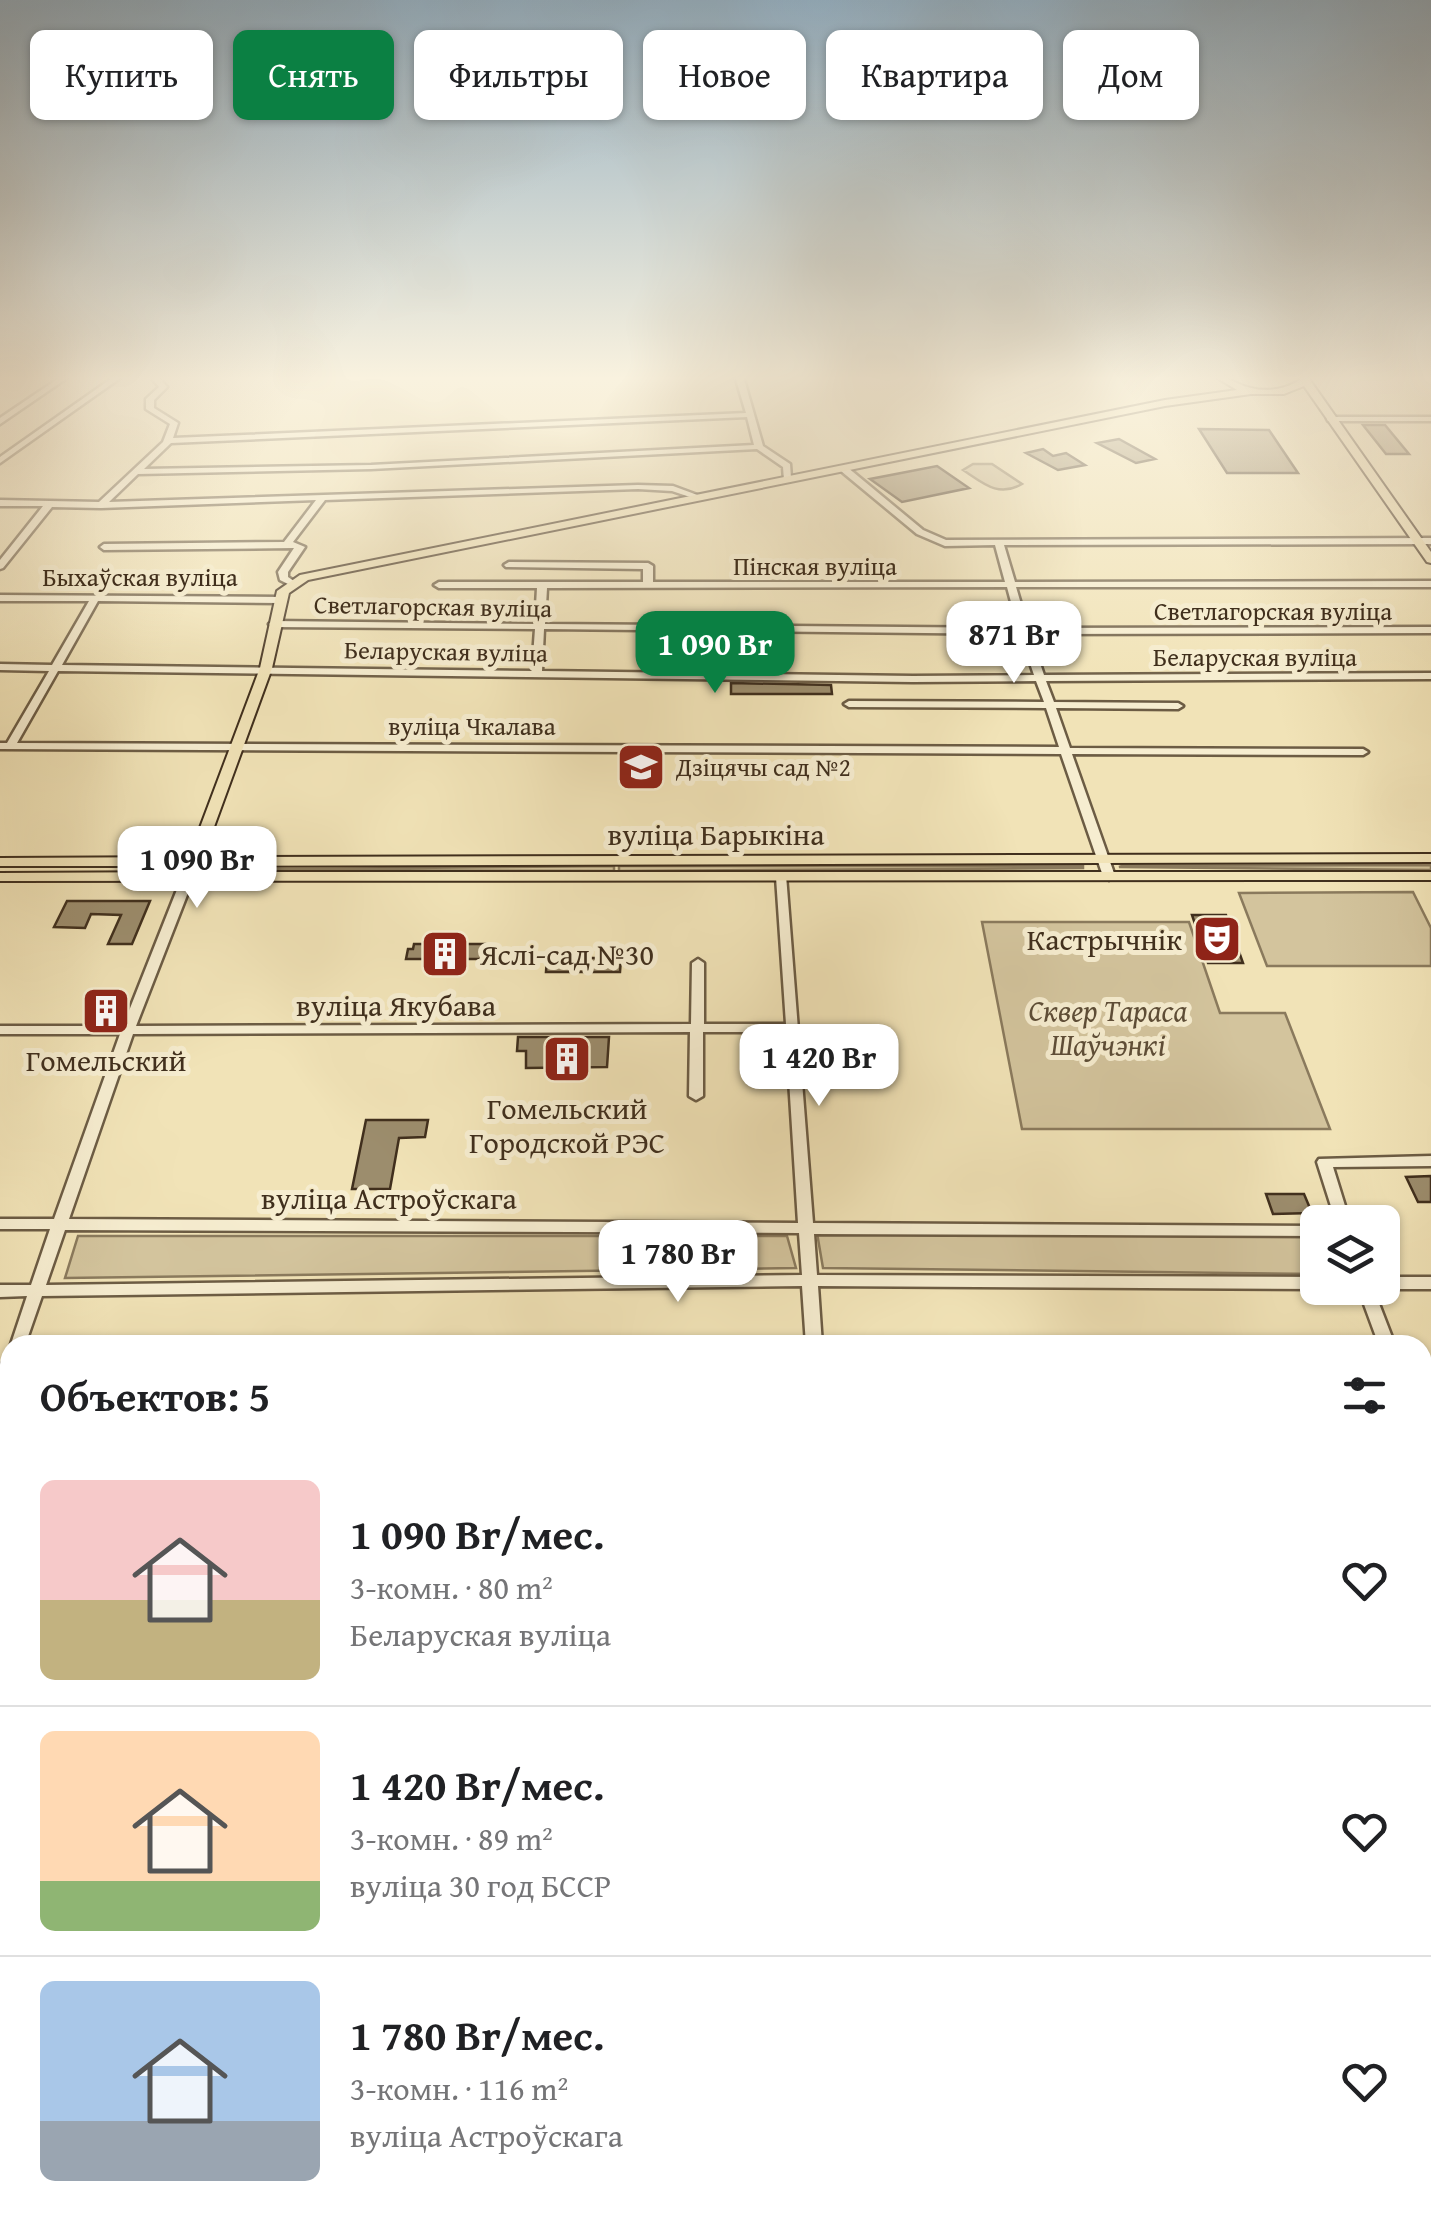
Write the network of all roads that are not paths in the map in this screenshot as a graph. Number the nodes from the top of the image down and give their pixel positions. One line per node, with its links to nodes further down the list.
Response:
1 (129, 480): 11 (street)
2 (369, 480): 6 (street)
3 (777, 480): 7 (main road)
4 (858, 480): 14 (street)
5 (1374, 480): 12 (main road)
6 (365, 496): 7 (street); 8 (street)
7 (696, 496): 20 (main road)
8 (323, 498): 11 (street); 15 (street)
9 (0, 502): 10 (street)
10 (49, 505): 11 (street); 19 (street)
11 (101, 505)
12 (1417, 541): 13 (street); 14 (street); 17 (main road)
13 (1431, 541)
14 (998, 542): 25 (street)
15 (287, 544): 16 (street); 20 (street)
16 (104, 547)
17 (1431, 560)
18 (509, 565): 24 (street)
19 (0, 566)
20 (292, 582): 28 (main road)
21 (1431, 584): 25 (street, Пінская вуліца)
22 (440, 585): 23 (street, Пінская вуліца)
23 (542, 586): 24 (street, Пінская вуліца); 30 (street)
24 (648, 586): 25 (street, Пінская вуліца)
25 (1010, 586): 32 (street)
26 (0, 598): 27 (street, Быхаўская вуліца)
27 (94, 600): 28 (street, Быхаўская вуліца); 34 (street)
28 (280, 600): 29 (main road)
29 (274, 624): 30 (street, Светлагорская вуліца); 35 (main road)
30 (540, 627): 32 (street, Светлагорская вуліца); 36 (street)
31 (1431, 630): 32 (street, Светлагорская вуліца)
32 (1024, 632): 38 (street)
33 (0, 666): 34 (street, Беларуская вуліца)
34 (53, 667): 35 (street, Беларуская вуліца); 42 (street)
35 (266, 668): 36 (street, Беларуская вуліца); 43 (main road)
36 (537, 673): 38 (street, Беларуская вуліца)
37 (1431, 676): 38 (street, Беларуская вуліца)
38 (1042, 678): 40 (street)
39 (849, 704): 40 (street)
40 (1050, 706): 41 (street); 44 (street)
41 (1178, 706)
42 (5, 746): 43 (street, вуліца Чкалава)
43 (240, 747): 44 (street, вуліца Чкалава); 49 (main road)
44 (1064, 750): 45 (street, вуліца Чкалава); 48 (street)
45 (1364, 752)
46 (1431, 858): 48 (main road, вуліца Барыкіна)
47 (0, 862): 49 (main road, вуліца Барыкіна)
48 (1106, 869): 49 (main road, вуліца Барыкіна); 50 (main road, вуліца Барыкіна); 52 (main road, вуліца Барыкіна)
49 (191, 870): 51 (main road, вуліца Барыкіна); 52 (main road, вуліца Барыкіна); 57 (street)
50 (1431, 876)
51 (0, 877)
52 (782, 877): 54 (street)
53 (698, 963): 55 (street)
54 (792, 1028): 55 (street, вуліца Якубава); 63 (street)
55 (699, 1029): 57 (street, вуліца Якубава); 58 (street)
56 (0, 1030): 57 (street, вуліца Якубава)
57 (128, 1030): 62 (street)
58 (696, 1096)
59 (1431, 1161): 60 (street)
60 (1337, 1205)
61 (0, 1224): 62 (street, вуліца Астроўскага)
62 (61, 1224): 63 (street, вуліца Астроўскага); 69 (street)
63 (804, 1226): 64 (street, вуліца Астроўскага); 65 (street)
64 (1300, 1231)
65 (808, 1280): 66 (street); 69 (street); 73 (street)
66 (1300, 1283)
67 (1400, 1283): 68 (street)
68 (1431, 1284)
69 (39, 1290): 70 (street); 72 (street)
70 (0, 1291)
71 (1372, 1305): 74 (street)
72 (22, 1335)
73 (813, 1335)
74 (1383, 1335)

